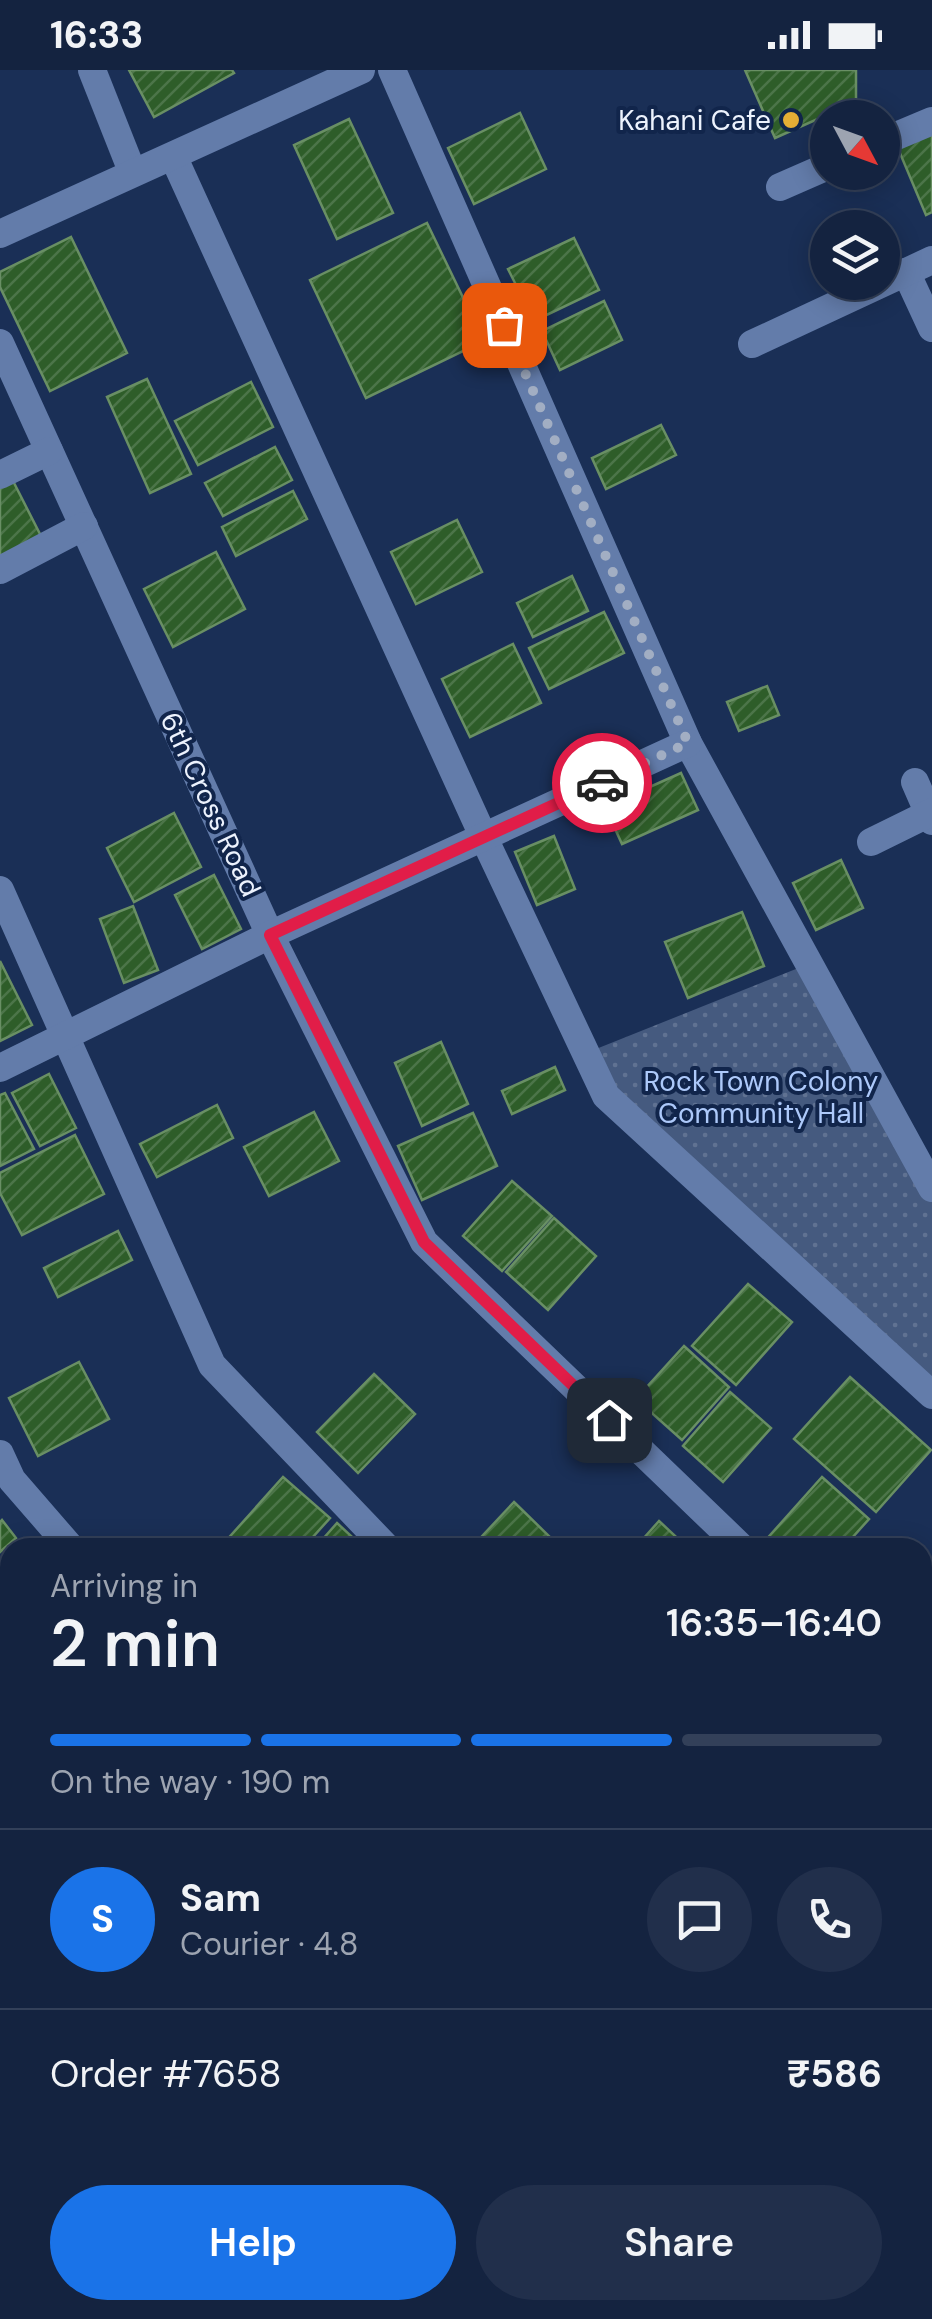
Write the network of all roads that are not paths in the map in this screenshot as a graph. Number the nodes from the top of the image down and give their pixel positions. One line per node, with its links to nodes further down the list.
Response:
1 (92, 70): 7 (street)
2 (361, 70): 6 (street)
3 (392, 70): 20 (street)
4 (932, 120): 5 (street)
5 (900, 134)
6 (174, 158): 7 (street); 23 (street)
7 (132, 172): 10 (street)
8 (810, 174): 9 (street)
9 (780, 187)
10 (0, 234)
11 (932, 260): 12 (street)
12 (906, 272): 13 (street); 15 (street)
13 (932, 328)
14 (0, 343): 16 (street, 6th Cross Road)
15 (752, 344)
16 (50, 451): 17 (street); 18 (street, 6th Cross Road)
17 (0, 474)
18 (84, 526): 19 (street); 26 (street, 6th Cross Road)
19 (0, 570)
20 (688, 743): 23 (street); 29 (street)
21 (915, 782): 22 (street)
22 (931, 815): 24 (street)
23 (484, 838): 26 (street); 30 (street)
24 (872, 842)
25 (0, 890): 27 (street)
26 (270, 935): 27 (street); 35 (street, 6th Cross Road)
27 (65, 1034): 28 (street); 34 (street)
28 (0, 1068)
29 (932, 1188)
30 (932, 1395)
31 (0, 1454): 32 (street)
32 (6, 1483): 33 (street)
33 (61, 1538)
34 (377, 1538)
35 (732, 1538)

